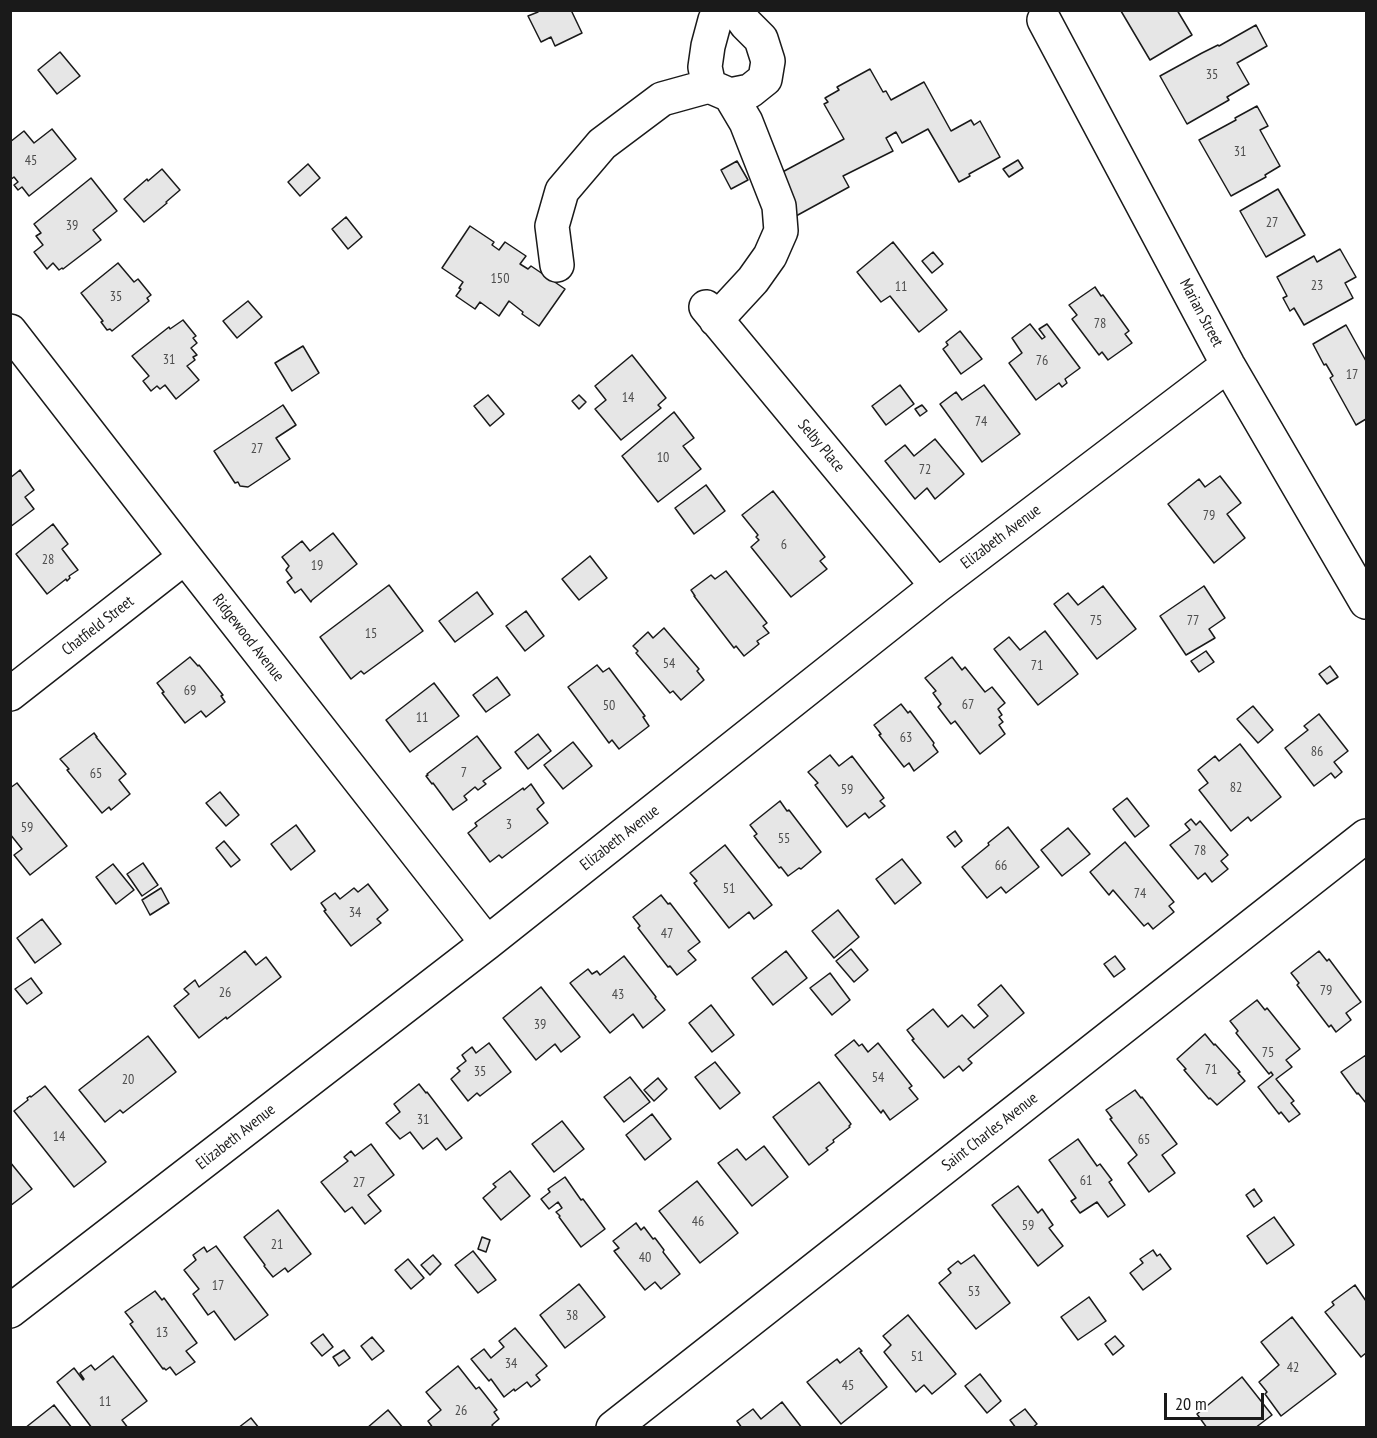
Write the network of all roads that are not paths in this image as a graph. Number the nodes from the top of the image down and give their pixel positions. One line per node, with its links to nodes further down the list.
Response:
1 (720, 10): 4 (street)
2 (736, 10): 4 (street)
3 (1044, 20): 7 (street, Marian Street)
4 (719, 91): 5 (street); 9 (street, Selby Place)
5 (557, 265)
6 (10, 331): 8 (street, Ridgewood Avenue)
7 (1228, 365): 9 (street, Elizabeth Avenue); 10 (street, Marian Street)
8 (185, 557): 11 (street, Chatfield Street); 13 (street, Ridgewood Avenue)
9 (937, 586): 13 (street, Elizabeth Avenue)
10 (1366, 602)
11 (10, 694)
12 (1366, 836): 15 (street, Saint Charles Avenue)
13 (487, 943): 14 (street, Elizabeth Avenue)
14 (10, 1311)
15 (614, 1428)

